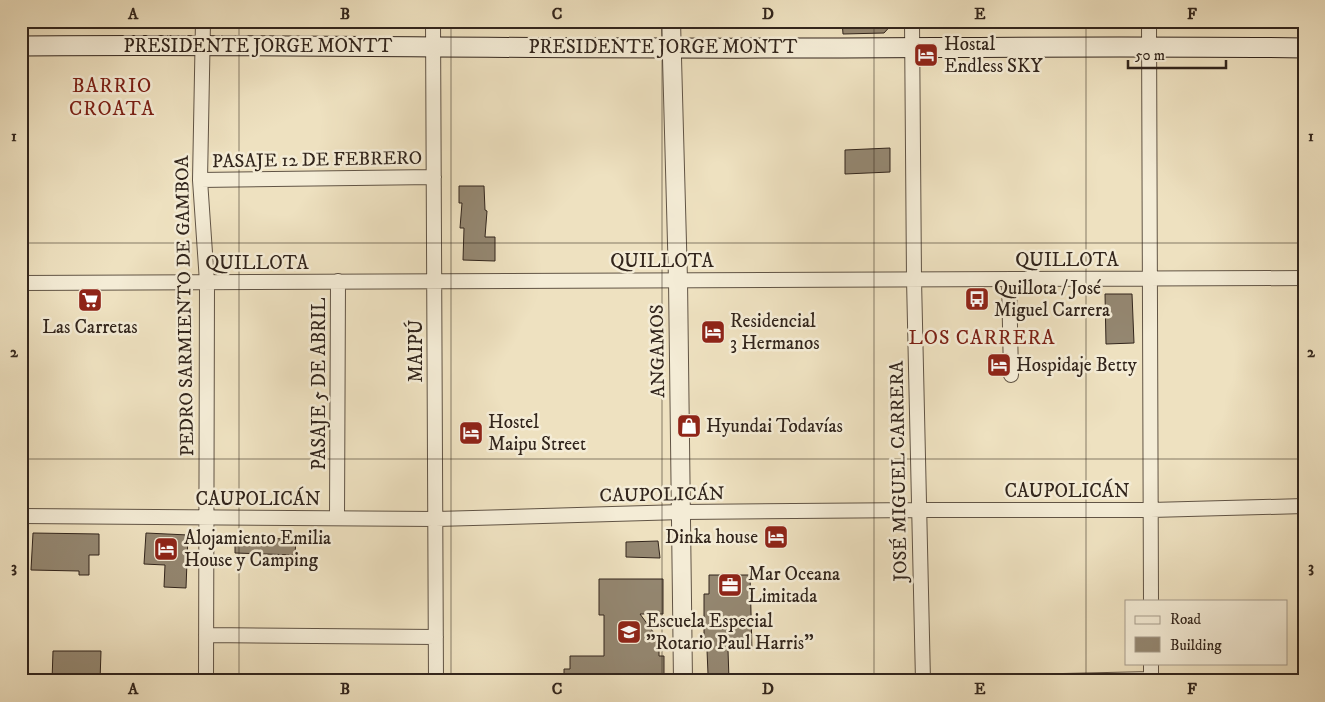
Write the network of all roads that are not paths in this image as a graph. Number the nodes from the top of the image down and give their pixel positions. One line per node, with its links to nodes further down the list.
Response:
1 (203, 21): 6 (street, PEDRO SARMIENTO DE GAMBOA)
2 (434, 21): 8 (street, MAIPÚ)
3 (671, 21): 10 (street, ANGAMOS)
4 (912, 21): 11 (street, JOSÉ MIGUEL CARRERA)
5 (1149, 21): 9 (street)
6 (203, 45): 7 (main road, PRESIDENTE JORGE MONTT); 8 (main road, PRESIDENTE JORGE MONTT); 14 (street, PEDRO SARMIENTO DE GAMBOA)
7 (21, 46)
8 (434, 46): 10 (main road, PRESIDENTE JORGE MONTT); 13 (street, MAIPÚ)
9 (1149, 46): 11 (main road, PRESIDENTE JORGE MONTT); 12 (main road, PRESIDENTE JORGE MONTT); 15 (street)
10 (671, 48): 11 (main road, PRESIDENTE JORGE MONTT); 20 (street, ANGAMOS)
11 (913, 48): 17 (street, JOSÉ MIGUEL CARRERA)
12 (1304, 48)
13 (434, 177): 14 (street, PASAJE 12 DE FEBRERO); 19 (street, MAIPÚ)
14 (200, 180): 22 (street, PEDRO SARMIENTO DE GAMBOA)
15 (1150, 278): 16 (street, QUILLOTA); 18 (street, QUILLOTA); 27 (street)
16 (1304, 278)
17 (914, 279): 18 (street, QUILLOTA); 20 (street, QUILLOTA); 26 (street, JOSÉ MIGUEL CARRERA)
18 (1009, 279): 24 (street)
19 (435, 280): 20 (street, QUILLOTA); 21 (street, QUILLOTA); 32 (street, MAIPÚ)
20 (678, 280): 28 (street, ANGAMOS)
21 (338, 281): 22 (street, QUILLOTA); 31 (street, PASAJE 5 DE ABRIL)
22 (207, 282): 23 (street, QUILLOTA); 30 (street, PEDRO SARMIENTO DE GAMBOA)
23 (21, 283)
24 (1011, 374)
25 (1304, 506): 27 (street, CAUPOLICÁN)
26 (919, 510): 27 (street, CAUPOLICÁN); 28 (street, CAUPOLICÁN); 41 (street, JOSÉ MIGUEL CARRERA)
27 (1151, 510): 33 (street)
28 (682, 512): 32 (street, CAUPOLICÁN); 40 (street, ANGAMOS)
29 (21, 516): 30 (street, CAUPOLICÁN)
30 (207, 517): 31 (street, CAUPOLICÁN); 34 (street, PEDRO SARMIENTO DE GAMBOA)
31 (337, 518): 32 (street, CAUPOLICÁN)
32 (436, 518): 35 (street, MAIPÚ)
33 (1151, 600)
34 (206, 635): 35 (street); 38 (street, PEDRO SARMIENTO DE GAMBOA)
35 (436, 637): 39 (street, MAIPÚ)
36 (1151, 664): 37 (street)
37 (1152, 680): 42 (street)
38 (206, 681)
39 (436, 681)
40 (683, 681)
41 (923, 681)
42 (1063, 681)

